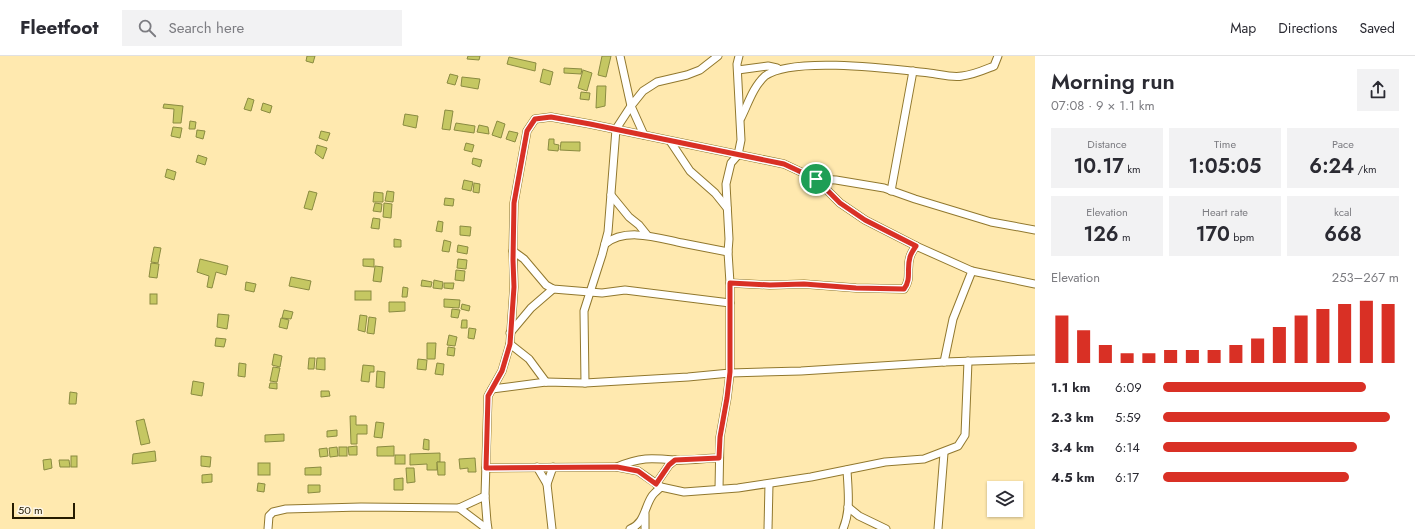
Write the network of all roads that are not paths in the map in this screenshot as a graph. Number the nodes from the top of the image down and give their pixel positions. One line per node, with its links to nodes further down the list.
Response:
1 (620, 56): 8 (street)
2 (718, 56): 8 (street)
3 (739, 56): 6 (street)
4 (998, 56): 7 (street)
5 (777, 68): 6 (street); 7 (street); 9 (street)
6 (738, 70): 9 (street)
7 (913, 71): 15 (street)
8 (631, 106): 10 (street); 11 (street)
9 (741, 120): 13 (street)
10 (616, 129): 11 (street); 16 (street); 22 (street)
11 (644, 135): 12 (street)
12 (670, 141): 13 (street); 17 (street)
13 (738, 155): 14 (street); 17 (street)
14 (816, 179): 15 (street); 21 (street)
15 (891, 191): 18 (street)
16 (612, 195): 19 (street); 20 (street)
17 (727, 208): 23 (street)
18 (1035, 230)
19 (647, 236): 20 (street); 23 (street)
20 (605, 244): 28 (street)
21 (916, 246): 24 (street); 25 (street)
22 (513, 251): 27 (street); 30 (street)
23 (728, 252): 25 (street)
24 (972, 271): 26 (street); 34 (street)
25 (730, 283): 29 (street)
26 (1035, 284)
27 (553, 289): 28 (street); 30 (street)
28 (589, 292): 29 (street); 37 (street)
29 (730, 303): 35 (street)
30 (510, 333): 31 (street)
31 (510, 344): 36 (street); 38 (street)
32 (1035, 359): 33 (street)
33 (968, 361): 34 (street); 39 (street)
34 (944, 362): 35 (street)
35 (730, 372): 37 (street); 40 (street)
36 (546, 382): 37 (street); 38 (street)
37 (584, 383)
38 (492, 389): 45 (street)
39 (944, 453): 46 (street); 63 (street)
40 (719, 458): 41 (street); 50 (street)
41 (675, 460): 44 (street); 49 (street)
42 (537, 467): 43 (street); 45 (street); 47 (street)
43 (553, 467): 44 (street); 47 (street)
44 (617, 467): 49 (street)
45 (486, 468): 51 (street)
46 (846, 470): 48 (street); 52 (street)
47 (547, 484): 57 (street)
48 (769, 484): 50 (street); 60 (street)
49 (659, 486): 50 (street); 54 (street)
50 (719, 490)
51 (485, 496): 53 (street); 56 (street)
52 (848, 507): 61 (street); 62 (street)
53 (459, 508): 55 (street); 56 (street)
54 (645, 514): 58 (street); 59 (street)
55 (268, 529)
56 (487, 529)
57 (552, 529)
58 (630, 529)
59 (645, 529)
60 (768, 529)
61 (843, 529)
62 (886, 529)
63 (938, 529)

